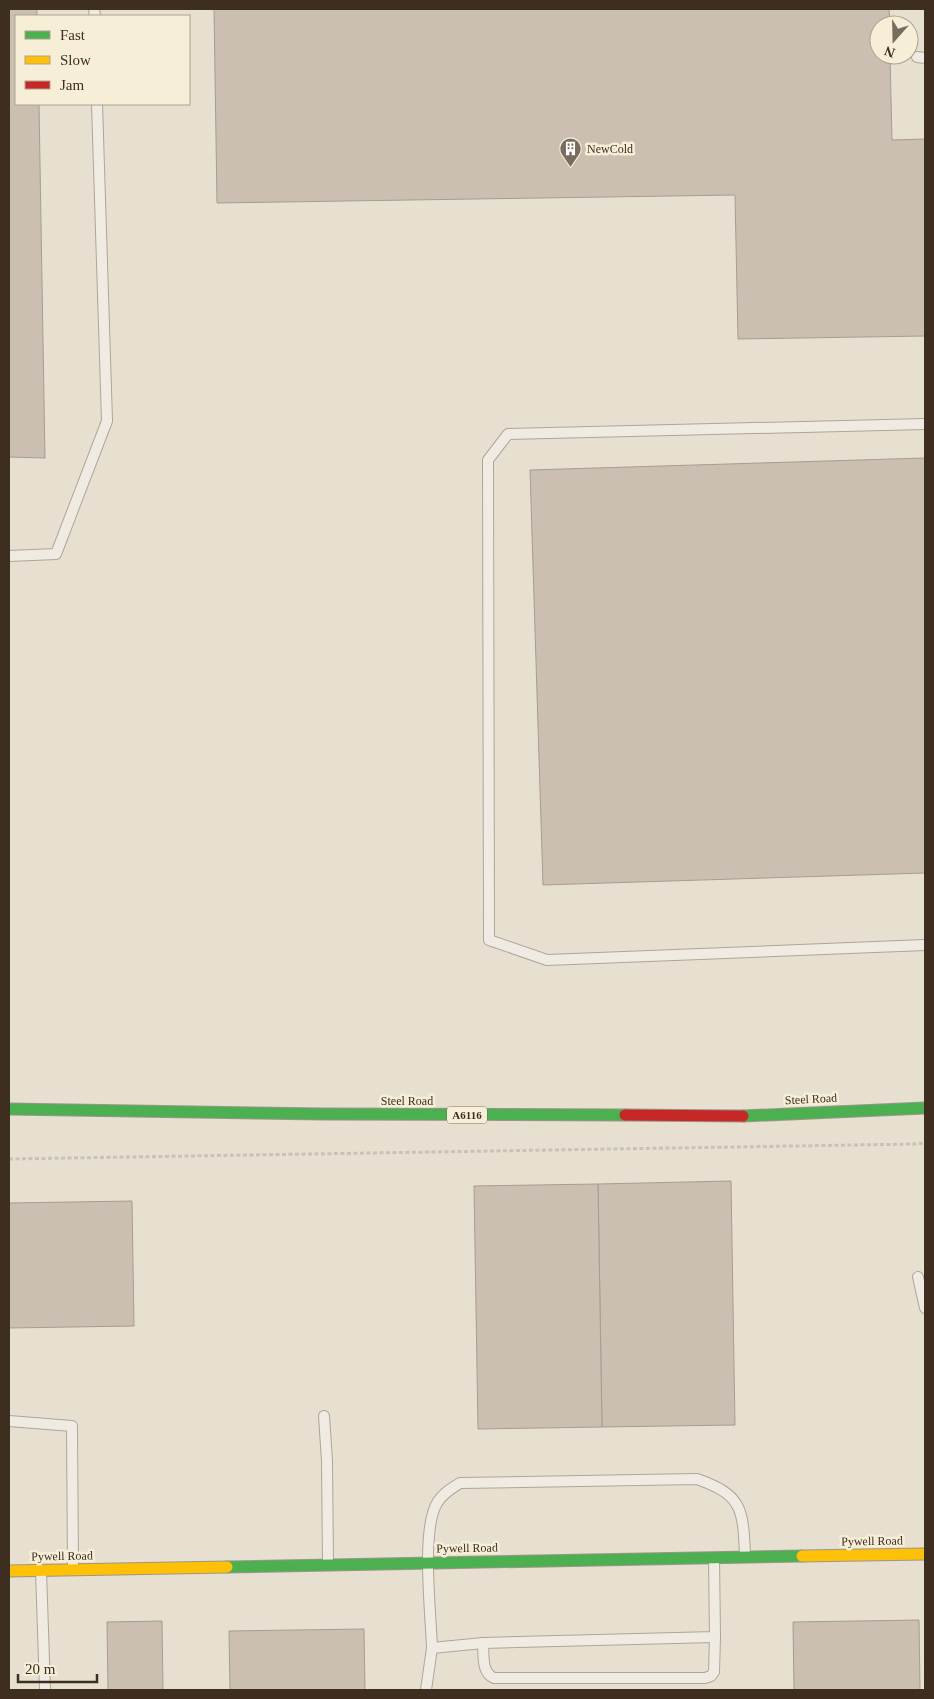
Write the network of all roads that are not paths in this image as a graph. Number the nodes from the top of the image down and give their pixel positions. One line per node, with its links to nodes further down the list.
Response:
1 (97, 105): 3 (lane)
2 (925, 424): 4 (lane)
3 (9, 556)
4 (925, 945)
5 (925, 1108): 6 (street, Steel Road / A6116)
6 (9, 1109)
7 (918, 1277): 8 (lane)
8 (925, 1308)
9 (324, 1416): 15 (lane)
10 (9, 1420): 17 (lane)
11 (925, 1554): 13 (street, Pywell Road)
12 (714, 1557): 13 (street, Pywell Road); 14 (street, Pywell Road); 19 (lane)
13 (745, 1557): 14 (lane)
14 (428, 1563): 15 (street, Pywell Road); 21 (lane)
15 (328, 1565): 17 (street, Pywell Road)
16 (41, 1570): 17 (street, Pywell Road); 18 (street, Pywell Road); 22 (lane)
17 (73, 1570)
18 (9, 1571)
19 (714, 1637): 20 (lane); 20 (lane)
20 (483, 1643): 21 (lane)
21 (432, 1648): 23 (lane)
22 (45, 1690)
23 (426, 1690)

